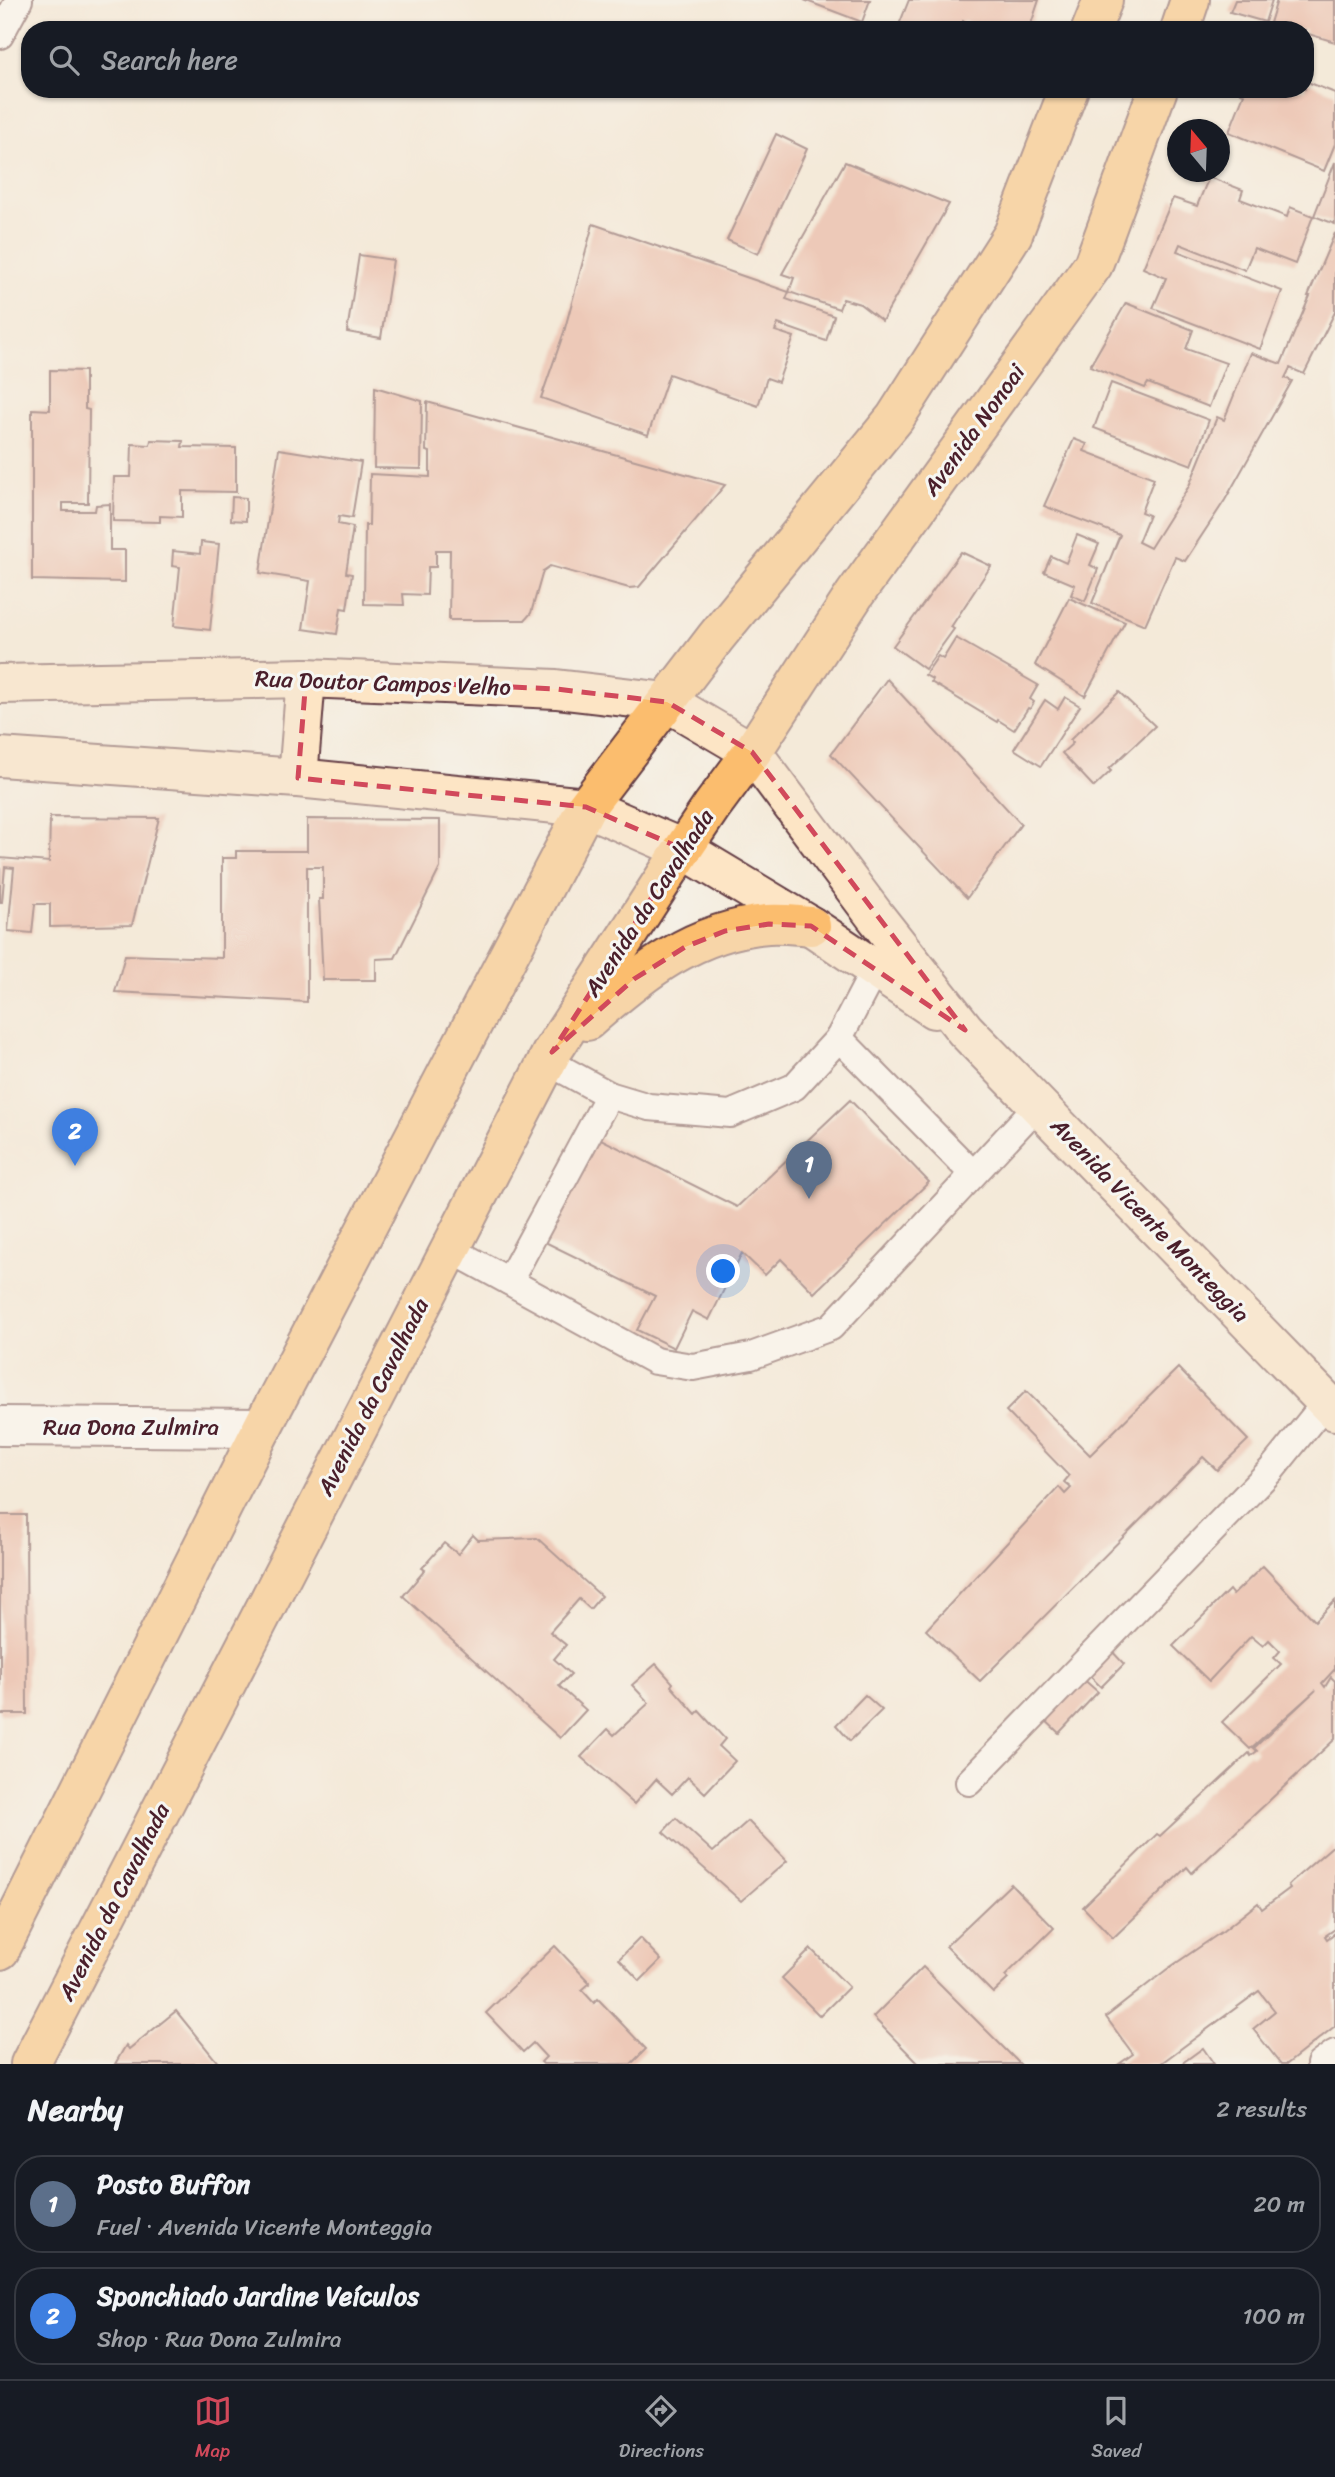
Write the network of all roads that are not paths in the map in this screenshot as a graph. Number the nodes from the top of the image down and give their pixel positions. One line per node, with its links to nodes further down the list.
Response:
1 (19, 0): 6 (lane)
2 (1103, 0): 4 (main road)
3 (1190, 0): 5 (main road)
4 (1095, 21)
5 (1183, 21)
6 (0, 36)
7 (1066, 98): 11 (main road)
8 (1155, 98): 12 (main road, Avenida Nonoai)
9 (306, 678): 10 (main road, Rua Doutor Campos Velho); 11 (main road, Rua Doutor Campos Velho); 14 (main road)
10 (0, 684)
11 (667, 702): 12 (main road, Rua Doutor Campos Velho); 15 (main road)
12 (752, 752): 16 (main road, Avenida da Cavalhada); 19 (main road, Avenida Vicente Monteggia)
13 (0, 757): 14 (main road)
14 (298, 778): 15 (main road)
15 (586, 807): 16 (main road, Avenida Vicente Monteggia); 29 (main road)
16 (682, 849): 17 (main road, Avenida Vicente Monteggia); 21 (main road, Avenida da Cavalhada)
17 (811, 926): 18 (main road, Avenida Vicente Monteggia); 21 (main road)
18 (875, 969): 19 (main road, Avenida Vicente Monteggia); 20 (lane)
19 (965, 1030): 23 (main road, Avenida Vicente Monteggia)
20 (839, 1038): 22 (lane); 24 (lane)
21 (549, 1057): 22 (lane); 25 (main road, Avenida da Cavalhada)
22 (609, 1095): 26 (lane)
23 (1038, 1105): 24 (lane); 27 (main road, Avenida Vicente Monteggia)
24 (973, 1174): 26 (lane)
25 (450, 1249): 26 (lane); 33 (main road, Avenida da Cavalhada)
26 (509, 1281)
27 (1331, 1406): 30 (lane)
28 (0, 1426): 29 (street, Rua Dona Zulmira)
29 (262, 1428): 31 (main road)
30 (969, 1782)
31 (0, 1950)
32 (1335, 2053): 34 (lane)
33 (30, 2064)
34 (1320, 2064)

